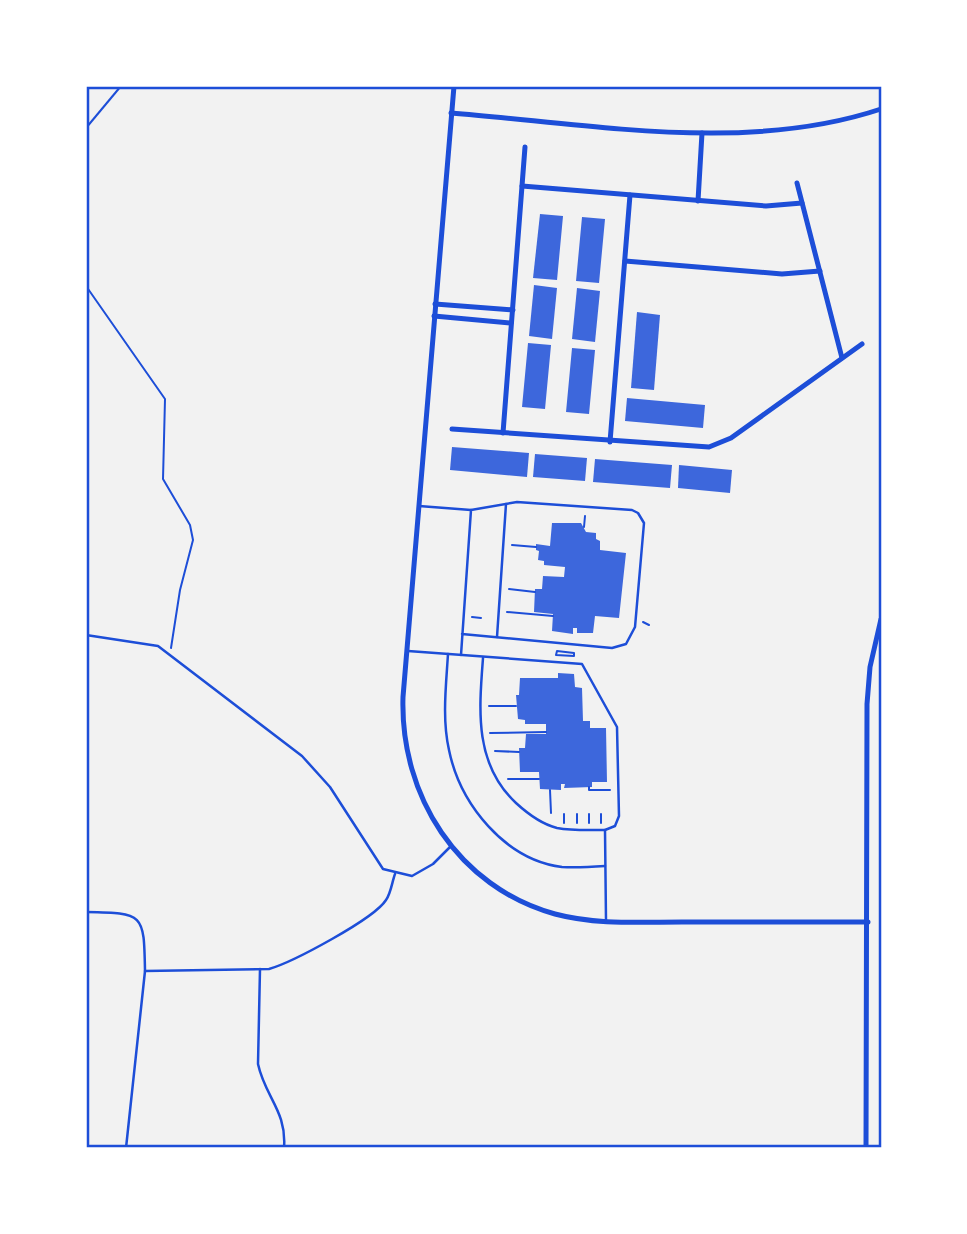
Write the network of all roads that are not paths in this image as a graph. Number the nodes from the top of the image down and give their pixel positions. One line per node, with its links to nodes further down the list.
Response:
1 (454, 86): 3 (street)
2 (881, 109): 4 (street)
3 (451, 113): 4 (street); 13 (street)
4 (702, 133): 9 (street)
5 (526, 148): 7 (street)
6 (797, 183): 10 (street)
7 (522, 186): 8 (street); 14 (street)
8 (630, 195): 9 (street); 11 (street)
9 (698, 201): 10 (street)
10 (802, 203): 12 (street)
11 (625, 261): 12 (street); 21 (street)
12 (820, 271): 18 (street)
13 (435, 304): 14 (street); 15 (street)
14 (513, 310): 16 (street)
15 (434, 316): 16 (street); 23 (street)
16 (511, 323): 20 (street)
17 (862, 344): 18 (street)
18 (842, 358): 21 (street)
19 (452, 429): 20 (street)
20 (503, 433): 21 (street)
21 (610, 442)
22 (506, 503): 24 (lane); 28 (lane); 28 (lane)
23 (419, 506): 24 (lane); 29 (street)
24 (471, 510): 26 (lane)
25 (881, 620): 39 (street)
26 (463, 634): 28 (lane); 31 (lane)
27 (86, 635): 36 (lane)
28 (498, 637)
29 (407, 651): 30 (lane); 34 (street)
30 (447, 654): 31 (lane); 35 (lane)
31 (461, 655): 32 (lane)
32 (483, 656): 33 (lane); 33 (lane)
33 (603, 830): 35 (lane)
34 (451, 846): 36 (lane); 38 (street)
35 (605, 866): 38 (lane)
36 (395, 874): 40 (lane)
37 (86, 912): 41 (lane)
38 (606, 921): 39 (street)
39 (868, 922): 44 (street)
40 (260, 969): 41 (lane); 43 (lane)
41 (145, 971): 42 (lane)
42 (126, 1148)
43 (284, 1148)
44 (866, 1148)

